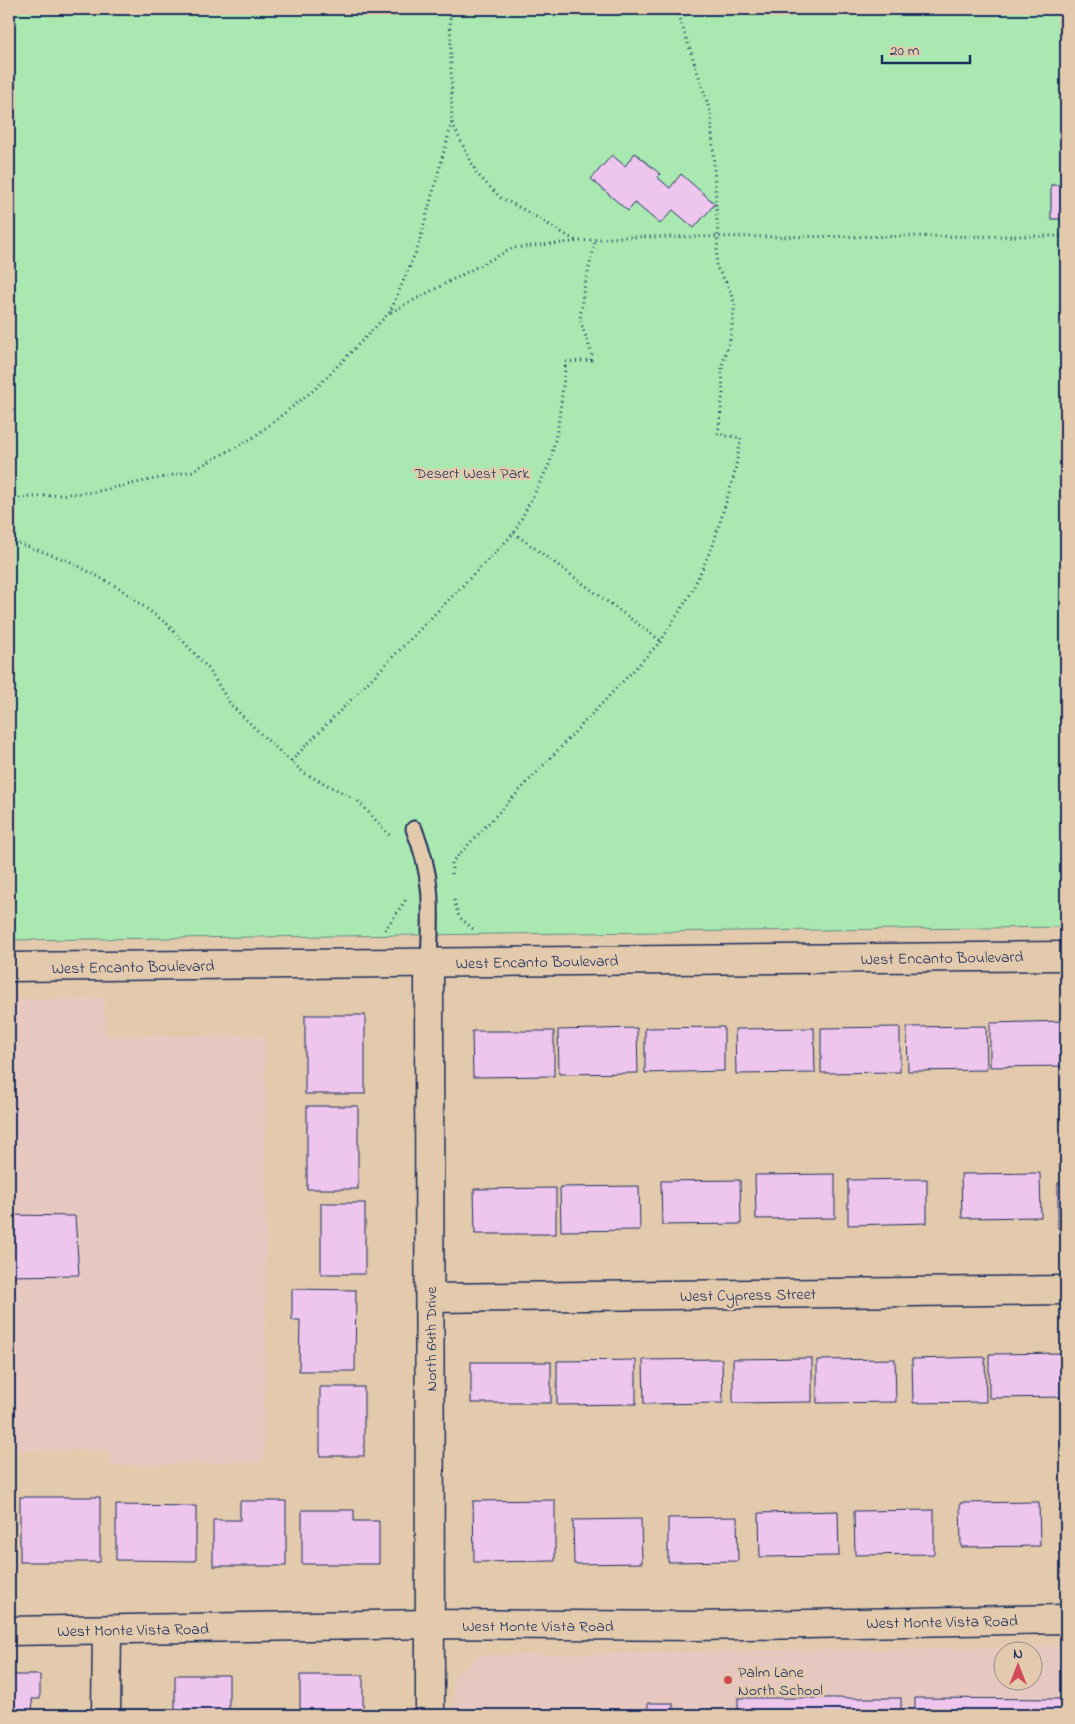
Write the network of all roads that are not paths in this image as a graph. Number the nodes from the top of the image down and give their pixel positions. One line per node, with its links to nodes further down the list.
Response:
1 (414, 829): 3 (lane)
2 (1066, 956): 3 (street, West Encanto Boulevard)
3 (429, 963): 4 (street, West Encanto Boulevard); 6 (street, North 64th Drive)
4 (9, 967)
5 (1066, 1290): 6 (street, West Cypress Street)
6 (430, 1298): 8 (street, North 64th Drive)
7 (1066, 1619): 8 (street, West Monte Vista Road)
8 (430, 1624): 9 (street, West Monte Vista Road); 12 (street, North 64th Drive)
9 (106, 1630): 10 (street, West Monte Vista Road); 11 (street)
10 (9, 1631)
11 (106, 1715)
12 (430, 1715)

